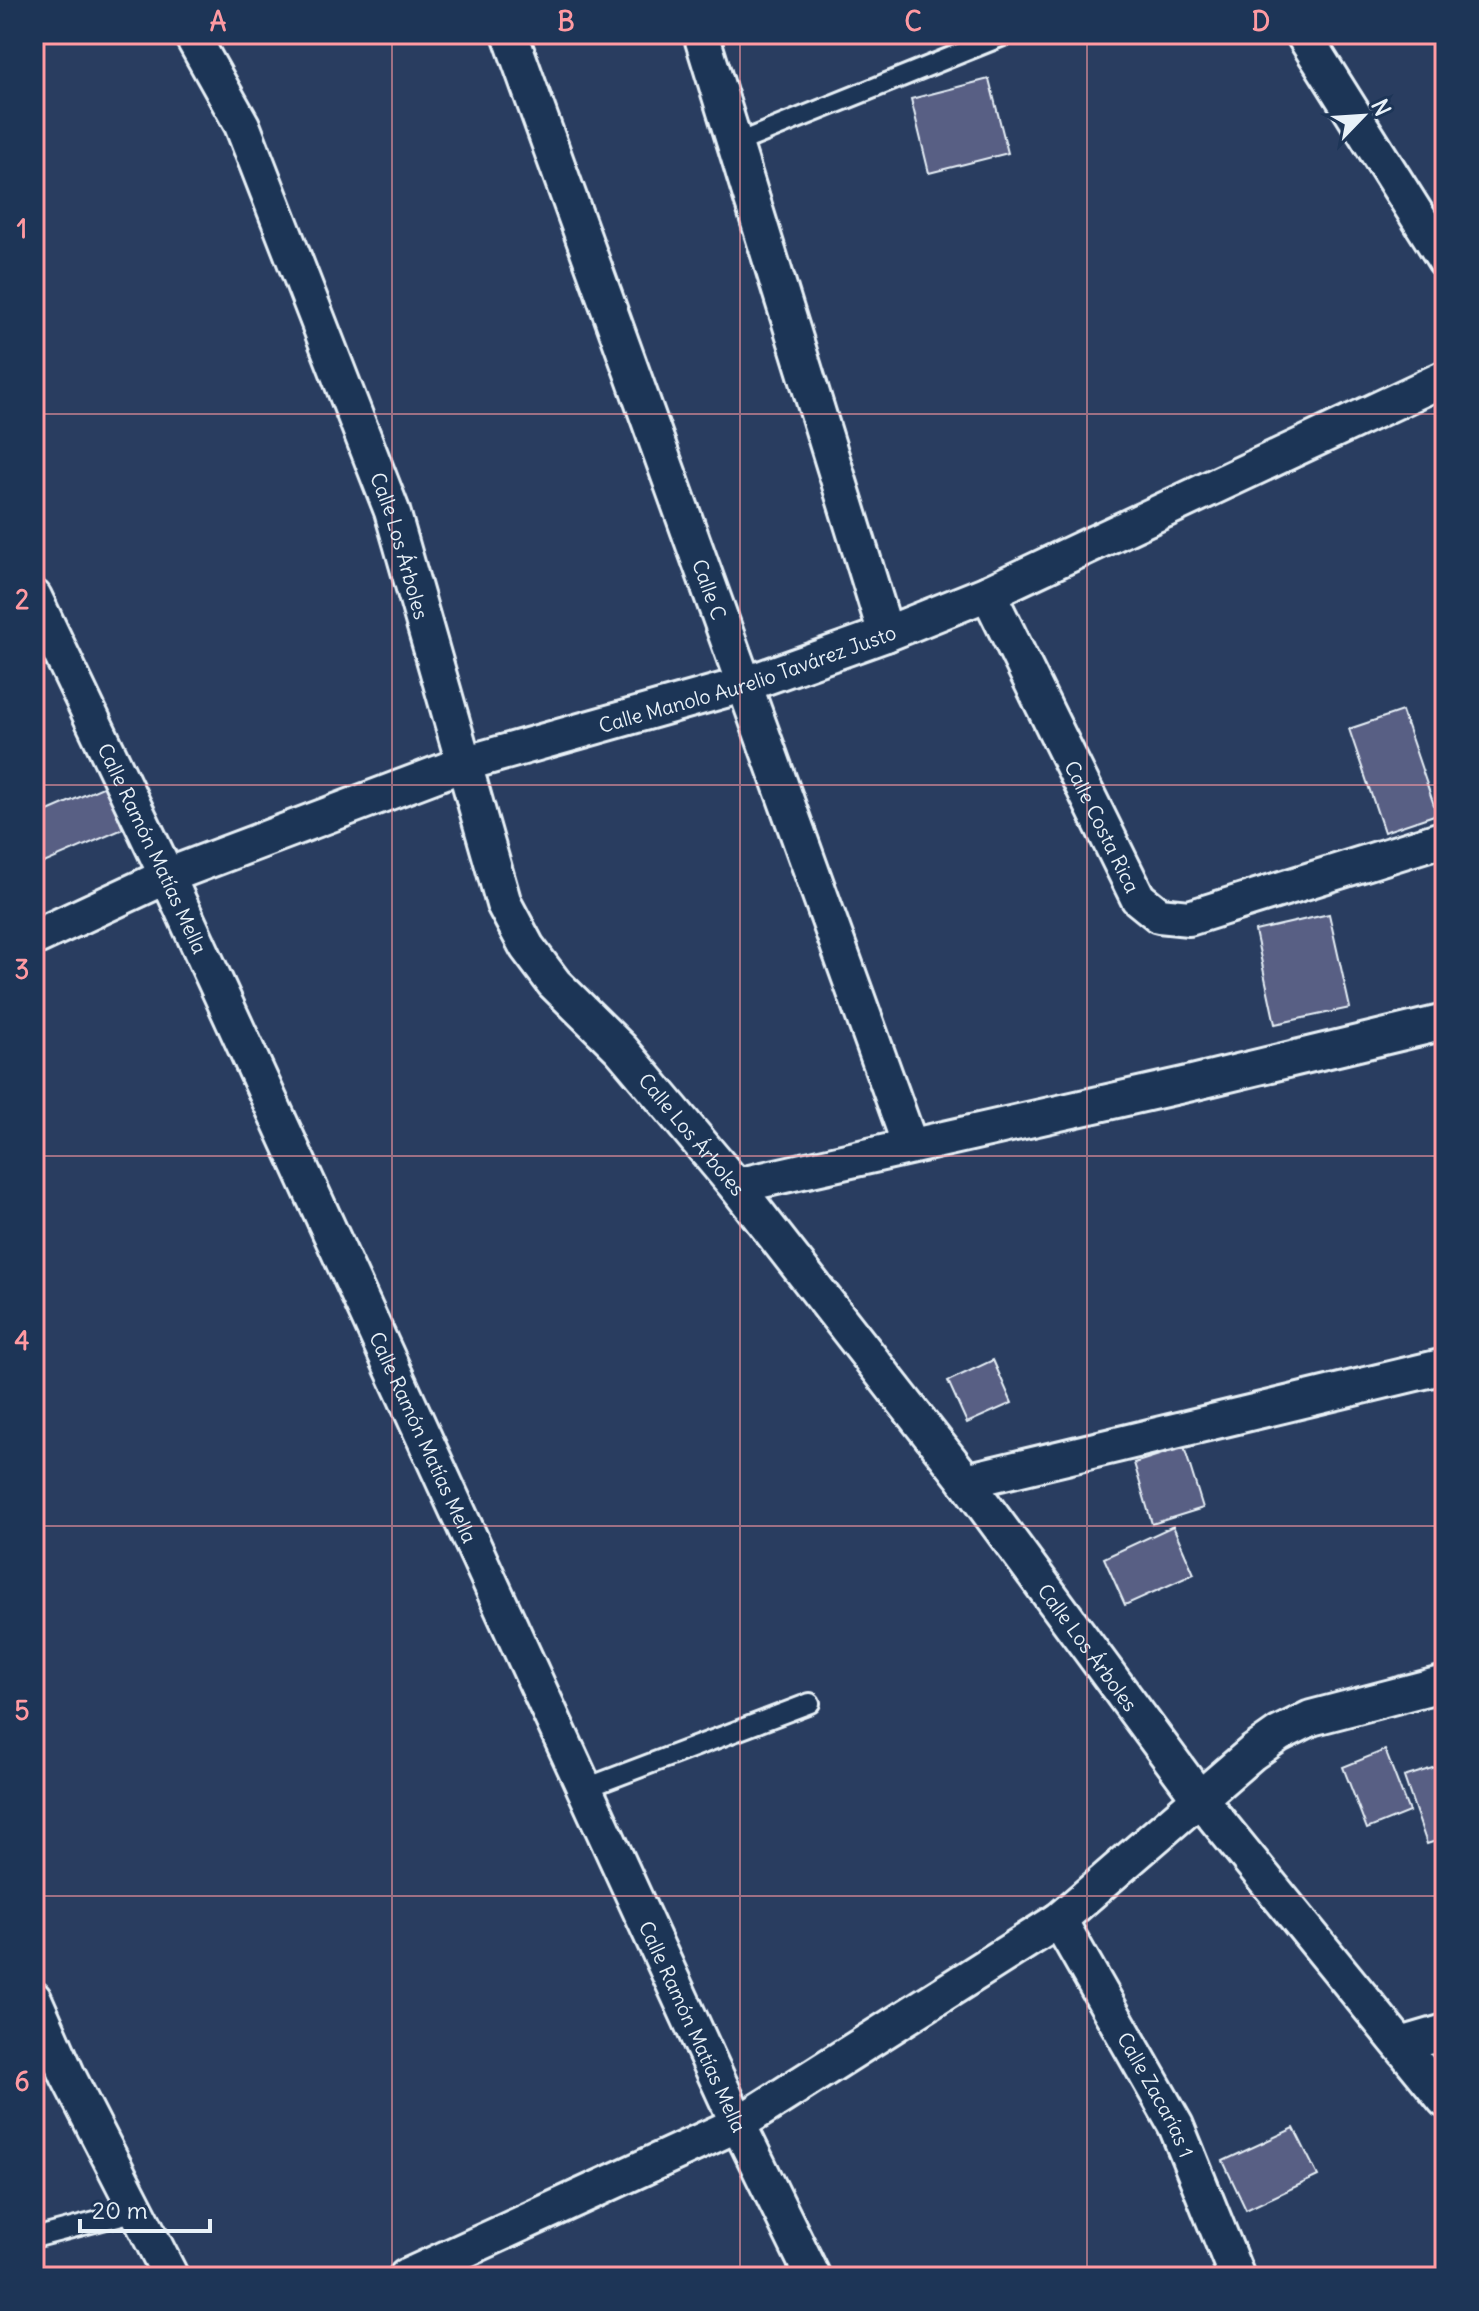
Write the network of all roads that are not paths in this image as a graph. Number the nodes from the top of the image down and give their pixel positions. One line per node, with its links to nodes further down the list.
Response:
1 (191, 34): 13 (street, Calle Los Árboles)
2 (510, 34): 12 (street, Calle C)
3 (701, 34): 6 (street)
4 (1008, 34): 6 (lane)
5 (1303, 34): 7 (street)
6 (735, 144): 11 (street)
7 (1445, 260)
8 (1445, 378): 9 (street, Calle Manolo Aurelio Tavárez Justo)
9 (988, 593): 11 (street, Calle Manolo Aurelio Tavárez Justo); 14 (street, Calle Costa Rica)
10 (34, 597): 15 (street, Calle Ramón Matías Mella)
11 (886, 634): 12 (street, Calle Manolo Aurelio Tavárez Justo)
12 (746, 684): 13 (street, Calle Manolo Aurelio Tavárez Justo); 18 (street, Calle C)
13 (463, 764): 15 (street, Calle Manolo Aurelio Tavárez Justo); 19 (street, Calle Los Árboles)
14 (1445, 838)
15 (167, 876): 16 (street, Calle Manolo Aurelio Tavárez Justo); 24 (street, Calle Ramón Matías Mella)
16 (34, 938)
17 (1445, 1022): 18 (street)
18 (910, 1145): 19 (street)
19 (736, 1186): 21 (street, Calle Los Árboles)
20 (1445, 1366): 21 (street)
21 (966, 1481): 25 (street, Calle Los Árboles)
22 (1445, 1683): 25 (street)
23 (810, 1703): 24 (lane)
24 (586, 1788): 31 (street, Calle Ramón Matías Mella)
25 (1200, 1799): 26 (street); 29 (street, Calle Los Árboles)
26 (1059, 1920): 31 (street); 37 (street, Calle Zacarías 1)
27 (34, 1999): 32 (street)
28 (1445, 2032): 29 (street)
29 (1401, 2045): 30 (street, Calle Los Árboles)
30 (1445, 2100)
31 (738, 2124): 35 (street); 36 (street, Calle Ramón Matías Mella)
32 (137, 2211): 33 (lane); 34 (street)
33 (34, 2238)
34 (171, 2277)
35 (406, 2277)
36 (813, 2277)
37 (1237, 2277)

